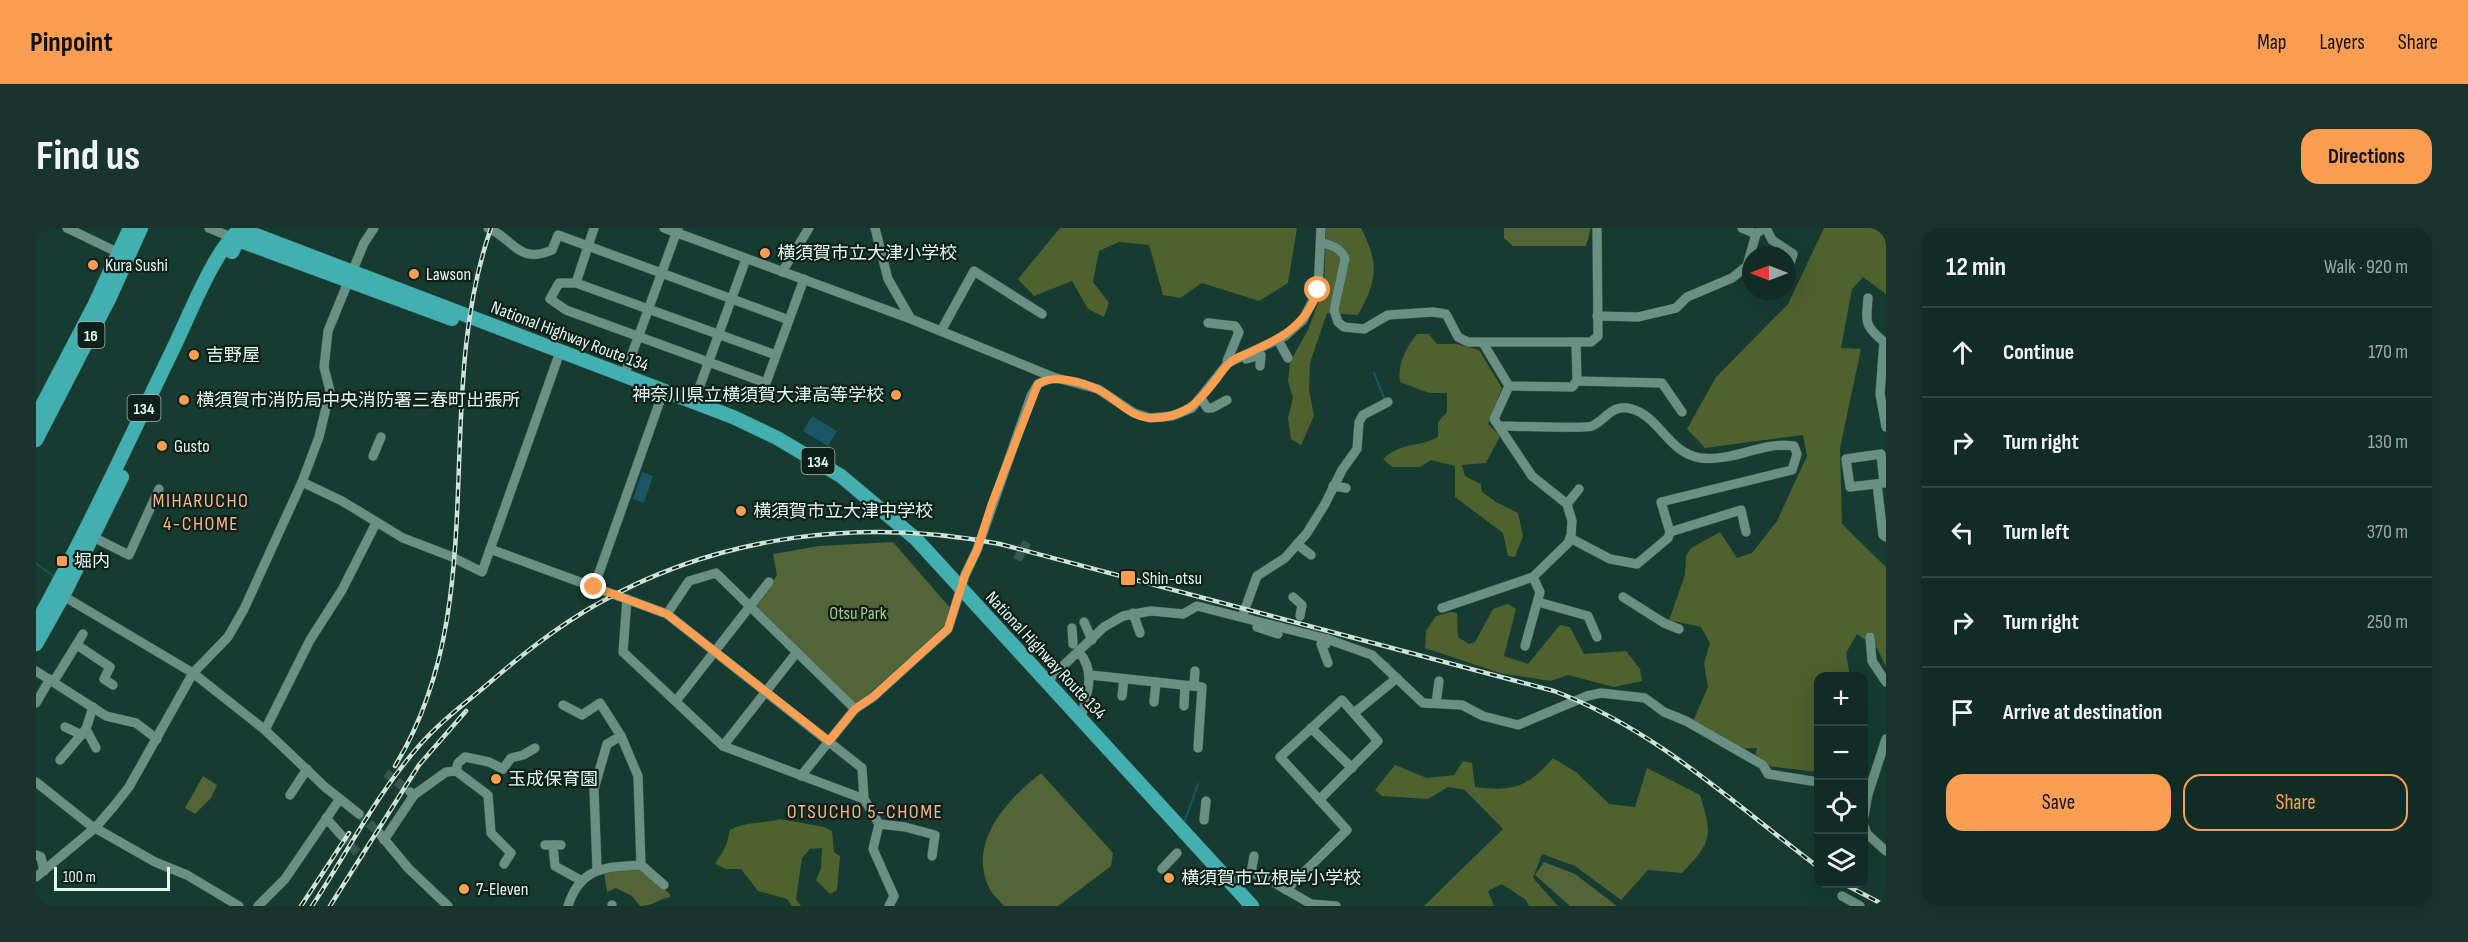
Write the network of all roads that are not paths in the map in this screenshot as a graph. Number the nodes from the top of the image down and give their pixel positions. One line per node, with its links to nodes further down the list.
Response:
1 (68, 228): 20 (street)
2 (130, 228): 20 (highway, 16)
3 (141, 228): 63 (highway, 16)
4 (209, 228): 16 (street)
5 (374, 228): 24 (street)
6 (488, 228): 18 (street)
7 (594, 228): 18 (street)
8 (664, 228): 14 (street)
9 (809, 228): 22 (street)
10 (875, 228): 32 (street)
11 (1321, 228): 17 (street)
12 (1597, 228): 31 (street)
13 (1742, 228): 15 (street)
14 (677, 230): 21 (street); 23 (street)
15 (1762, 230): 19 (street); 31 (street)
16 (237, 233): 24 (highway, National Highway Route 134 / 134); 75 (highway, 134); 84 (highway, 134)
17 (1321, 243): 38 (street); 40 (street)
18 (589, 246): 23 (street); 26 (street)
19 (1781, 246)
20 (119, 253): 59 (highway, 16)
21 (746, 259): 22 (street); 28 (street)
22 (782, 272): 25 (street)
23 (661, 274): 28 (street); 29 (street)
24 (350, 277): 43 (highway, National Highway Route 134 / 134); 65 (street)
25 (804, 279): 32 (street); 33 (street)
26 (576, 283): 29 (street); 37 (street)
27 (1868, 298): 41 (street)
28 (731, 300): 33 (street); 36 (street)
29 (649, 309): 36 (street); 37 (street)
30 (1041, 314): 35 (street)
31 (1597, 316): 39 (street)
32 (911, 319): 35 (street)
33 (789, 320): 42 (street)
34 (1208, 323): 47 (street)
35 (941, 331): 50 (street)
36 (719, 334): 42 (street); 46 (street)
37 (638, 337): 46 (street); 49 (street)
38 (1278, 340): 44 (street); 45 (street)
39 (1576, 342): 40 (street); 51 (street)
40 (1483, 343): 52 (street)
41 (1885, 349): 61 (street)
42 (776, 355): 46 (street)
43 (559, 356): 49 (highway, National Highway Route 134 / 134); 53 (highway, National Highway Route 134 / 134); 79 (street)
44 (1244, 356): 47 (street); 48 (street)
45 (1288, 358)
46 (708, 363): 57 (street)
47 (1228, 363): 54 (street)
48 (1260, 366)
49 (624, 376): 57 (highway, National Highway Route 134 / 134)
50 (1053, 377): 54 (street); 85 (street)
51 (1577, 381): 52 (street); 56 (street)
52 (1509, 386): 60 (street)
53 (662, 398): 83 (street); 85 (highway, National Highway Route 134 / 134)
54 (1201, 398): 55 (street)
55 (1227, 400)
56 (1686, 400)
57 (694, 402): 85 (highway, National Highway Route 134 / 134)
58 (1388, 402): 67 (street)
59 (36, 417)
60 (1501, 426): 71 (street); 73 (street)
61 (1886, 427)
62 (381, 437): 64 (street)
63 (36, 440)
64 (373, 456)
65 (302, 482): 72 (street); 117 (street)
66 (1882, 483): 66 (street); 76 (street)
67 (1333, 486): 68 (street); 78 (street)
68 (1346, 488)
69 (159, 489): 75 (street)
70 (1579, 489): 71 (street)
71 (1567, 504): 77 (street)
72 (376, 523): 79 (street); 145 (street)
73 (1670, 532): 74 (street); 77 (street)
74 (1746, 532)
75 (93, 537): 84 (highway, 134)
76 (1886, 537)
77 (1570, 538): 81 (street)
78 (1297, 544): 80 (street); 95 (street)
79 (490, 549): 83 (street)
80 (1311, 555)
81 (1533, 577): 89 (street); 91 (street)
82 (769, 582): 90 (street)
83 (594, 587): 88 (street)
84 (59, 594): 97 (highway, 134); 107 (highway, 134); 117 (street)
85 (960, 594): 123 (highway, National Highway Route 134 / 134); 139 (street); 196 (highway, National Highway Route 134 / 134)
86 (1293, 597): 94 (street)
87 (1623, 597): 99 (street)
88 (627, 599): 93 (street); 131 (street)
89 (1538, 602): 103 (street); 110 (street)
90 (751, 606): 93 (street); 111 (street); 112 (street)
91 (1442, 608)
92 (1133, 613): 95 (street); 100 (street); 106 (street)
93 (667, 614): 111 (street)
94 (1300, 616)
95 (1241, 617): 102 (street); 105 (street)
96 (1084, 622): 106 (street)
97 (36, 624)
98 (1072, 628): 108 (street)
99 (1678, 629)
100 (1140, 633)
101 (83, 634): 109 (street)
102 (1278, 634)
103 (1597, 637)
104 (1870, 637): 125 (street)
105 (1327, 639): 114 (street); 119 (street)
106 (1092, 640): 113 (street)
107 (36, 644)
108 (1073, 644)
109 (77, 645): 120 (street); 126 (street)
110 (1525, 646)
111 (715, 652): 129 (street); 131 (street)
112 (797, 652): 129 (street); 139 (street)
113 (1079, 652): 118 (street); 123 (street)
114 (1328, 663)
115 (36, 671): 120 (street)
116 (1195, 671): 127 (street)
117 (193, 673): 145 (street); 148 (street)
118 (1090, 675): 121 (street); 142 (street)
119 (1397, 678): 134 (street); 140 (street)
120 (52, 680): 133 (street); 138 (street)
121 (1124, 680): 124 (street); 130 (street)
122 (1439, 681): 134 (street)
123 (1046, 682): 142 (highway, National Highway Route 134 / 134)
124 (1156, 682): 127 (street); 132 (street)
125 (1886, 682)
126 (112, 685)
127 (1194, 686): 128 (street); 137 (street); 154 (street)
128 (1213, 688)
129 (765, 692): 150 (street); 151 (street)
130 (1122, 696)
131 (676, 701): 151 (street)
132 (1154, 702)
133 (36, 703)
134 (1436, 703): 135 (street)
135 (1455, 704): 141 (street); 160 (street)
136 (563, 705): 147 (street)
137 (1184, 706)
138 (93, 707): 146 (street); 148 (street)
139 (855, 709): 150 (street)
140 (1354, 713): 144 (street); 156 (street)
141 (1469, 715)
142 (1082, 719): 187 (highway, National Highway Route 134 / 134)
143 (65, 727): 146 (street)
144 (1311, 728): 156 (street); 166 (street)
145 (265, 730): 157 (street)
146 (84, 732): 152 (street); 155 (street)
147 (621, 736): 182 (street); 183 (street)
148 (157, 739): 172 (street)
149 (1886, 739): 162 (street)
150 (829, 741): 159 (street); 164 (street)
151 (723, 746): 159 (street)
152 (96, 748)
153 (535, 748): 158 (street)
154 (1197, 748)
155 (60, 760)
156 (1352, 768): 166 (street)
157 (308, 769): 163 (street); 165 (street)
158 (456, 771): 181 (street); 193 (street)
159 (801, 776): 164 (street)
160 (1814, 781)
161 (36, 782): 172 (street)
162 (1868, 788)
163 (290, 795)
164 (864, 799): 171 (street)
165 (339, 800): 168 (street); 169 (street)
166 (1319, 800): 190 (street)
167 (1206, 801): 170 (street)
168 (359, 814)
169 (326, 818): 174 (street); 192 (street)
170 (1204, 820)
171 (879, 824): 179 (street); 195 (street)
172 (96, 827): 186 (street); 191 (street)
173 (1867, 834): 176 (street)
174 (342, 836)
175 (553, 845): 188 (street)
176 (1886, 851)
177 (1177, 853): 184 (street)
178 (36, 855): 186 (street)
179 (932, 856)
180 (1254, 856): 185 (street)
181 (504, 864)
182 (641, 866): 183 (street); 189 (street)
183 (597, 869): 188 (street)
184 (1162, 869)
185 (1251, 873): 187 (street); 190 (street)
186 (40, 874)
187 (1223, 875): 197 (highway, National Highway Route 134 / 134)
188 (582, 881): 194 (street)
189 (664, 885)
190 (1286, 890): 198 (street)
191 (239, 906)
192 (258, 906)
193 (448, 906)
194 (568, 906)
195 (890, 906)
196 (1240, 906)
197 (1252, 906)
198 (1336, 906)
199 (1842, 906): 200 (street)
200 (1860, 906)

